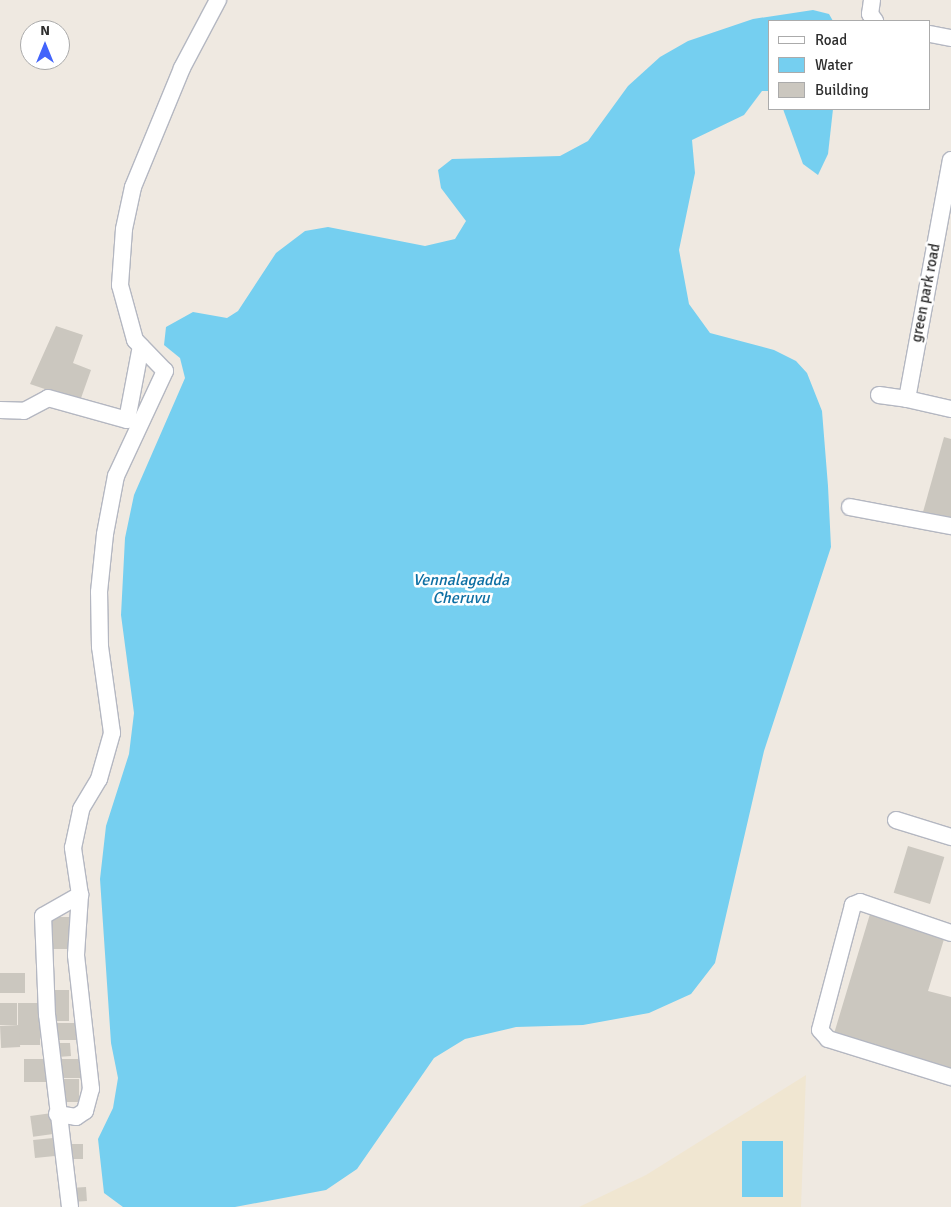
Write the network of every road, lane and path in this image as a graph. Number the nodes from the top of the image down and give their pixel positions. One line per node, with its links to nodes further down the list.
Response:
1 (218, 0): 7 (street)
2 (872, 0): 3 (street)
3 (874, 20)
4 (931, 34): 5 (street)
5 (951, 38)
6 (951, 160): 9 (street, green park road)
7 (141, 346): 11 (street); 16 (street)
8 (879, 395): 9 (street)
9 (906, 399): 10 (street)
10 (951, 409)
11 (0, 410)
12 (850, 507): 13 (street)
13 (951, 526)
14 (896, 820): 15 (street)
15 (951, 837)
16 (80, 895): 19 (street); 19 (street)
17 (951, 933): 18 (street)
18 (951, 1077)
19 (57, 1114): 20 (street)
20 (70, 1207)

